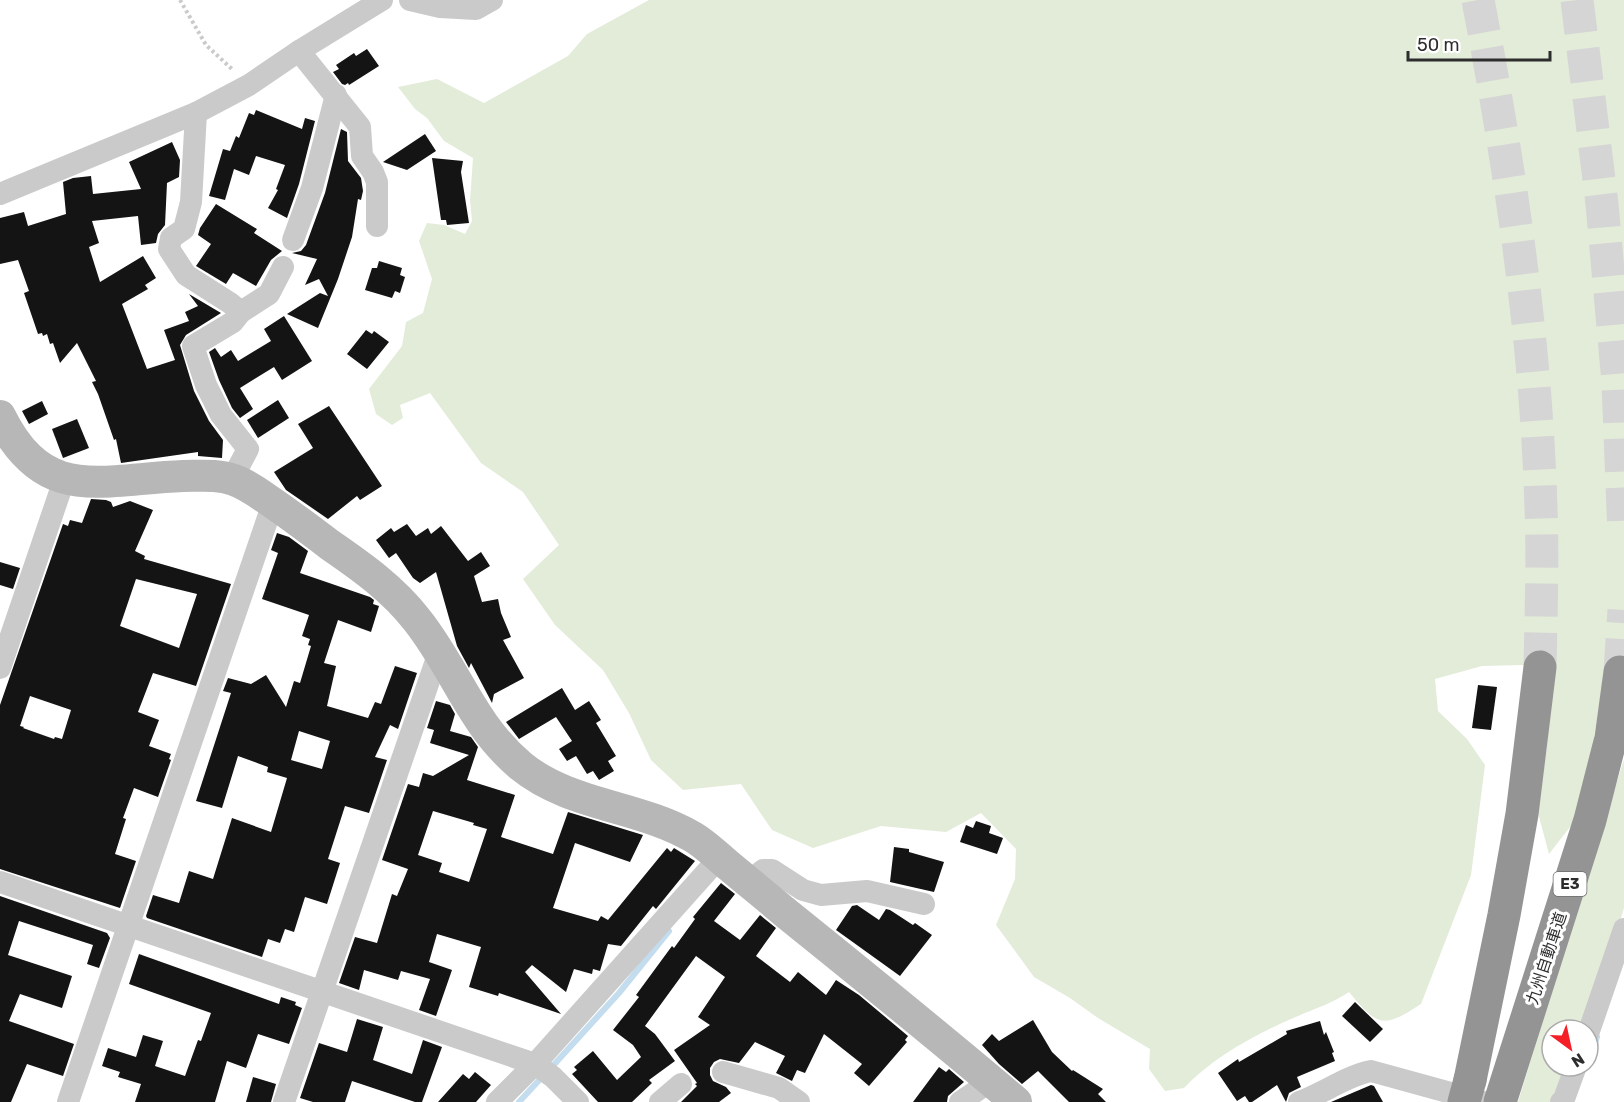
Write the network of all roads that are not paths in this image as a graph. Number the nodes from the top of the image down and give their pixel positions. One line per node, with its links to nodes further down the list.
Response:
1 (382, 0): 4 (street)
2 (410, 0): 3 (street)
3 (492, 0)
4 (299, 51): 5 (street); 6 (street)
5 (336, 95): 8 (street); 9 (street)
6 (196, 113): 7 (street); 11 (street)
7 (0, 194)
8 (377, 226)
9 (293, 240)
10 (283, 267): 11 (street)
11 (241, 312): 13 (street)
12 (0, 416): 14 (street)
13 (232, 479): 14 (street); 15 (street)
14 (64, 480): 18 (street)
15 (273, 503): 16 (street); 24 (street)
16 (439, 652): 20 (street); 26 (street)
17 (1540, 667): 33 (highway)
18 (0, 668)
19 (1620, 672): 33 (highway, 九州自動車道 / E3)
20 (719, 858): 22 (street); 28 (street)
21 (0, 882): 24 (street)
22 (748, 882): 23 (street); 31 (street)
23 (924, 903)
24 (128, 925): 26 (street); 34 (street)
25 (1624, 929): 27 (street)
26 (321, 991): 28 (street); 35 (street)
27 (1593, 1018)
28 (544, 1070): 36 (street); 37 (street)
29 (723, 1072): 39 (street)
30 (1572, 1078): 43 (street)
31 (991, 1081): 40 (street); 41 (street)
32 (681, 1084): 38 (street)
33 (1484, 1096): 42 (street)
34 (68, 1102)
35 (284, 1102)
36 (497, 1102)
37 (578, 1102)
38 (660, 1102)
39 (799, 1102)
40 (960, 1102)
41 (1016, 1102)
42 (1299, 1102)
43 (1561, 1102)

